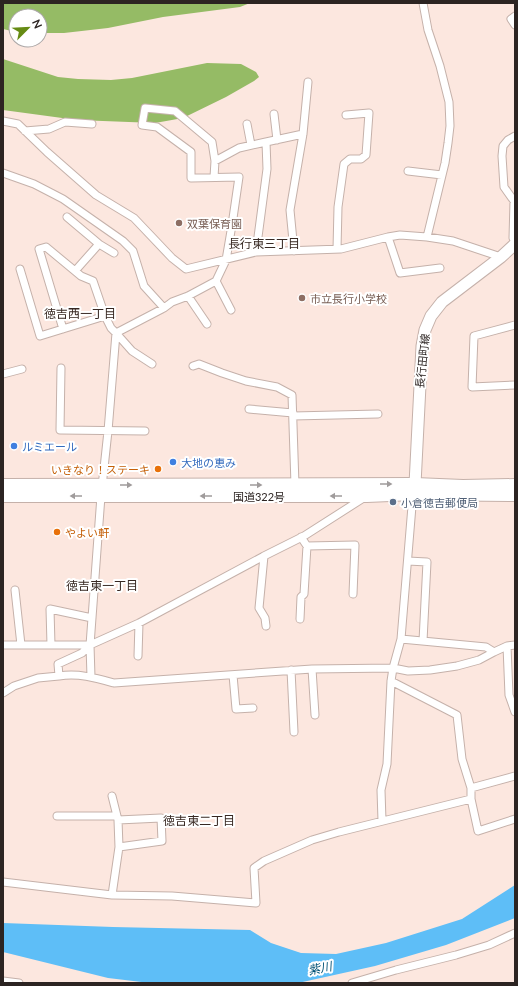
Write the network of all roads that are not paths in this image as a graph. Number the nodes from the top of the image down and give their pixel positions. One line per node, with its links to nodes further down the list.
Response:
1 (423, 3): 19 (street)
2 (515, 16): 3 (street)
3 (515, 25)
4 (308, 82): 11 (street)
5 (274, 114): 13 (street)
6 (346, 115): 26 (street)
7 (3, 121): 10 (street)
8 (92, 124): 10 (street)
9 (247, 124): 15 (street)
10 (25, 131): 31 (street)
11 (303, 134): 13 (street); 27 (street)
12 (515, 136): 24 (street)
13 (277, 140): 14 (street)
14 (266, 142): 15 (street); 28 (street)
15 (251, 146): 16 (street)
16 (215, 161): 20 (street); 20 (street)
17 (408, 171): 19 (street)
18 (3, 173): 37 (street)
19 (442, 175): 23 (street)
20 (214, 177): 31 (street)
21 (67, 217): 25 (street)
22 (388, 237): 23 (street); 26 (street); 32 (street)
23 (427, 237): 30 (street)
24 (515, 243): 30 (main road, 長行田町線)
25 (99, 244): 29 (street); 34 (street)
26 (337, 249): 27 (street)
27 (294, 251): 28 (street)
28 (256, 252): 31 (street)
29 (114, 253)
30 (501, 257): 58 (main road, 長行田町線)
31 (226, 260): 35 (street)
32 (440, 268)
33 (20, 269): 42 (street)
34 (75, 271): 39 (street); 42 (street)
35 (216, 281): 36 (street); 38 (street)
36 (188, 296): 37 (street); 40 (street)
37 (164, 308): 43 (street)
38 (231, 310)
39 (104, 316): 42 (street); 43 (street)
40 (206, 324)
41 (515, 325): 49 (street)
42 (63, 329)
43 (116, 333): 44 (street); 53 (street)
44 (152, 364)
45 (192, 366): 51 (street)
46 (61, 368): 53 (street)
47 (22, 369): 48 (street)
48 (3, 374)
49 (515, 385)
50 (249, 409): 51 (street)
51 (293, 414): 52 (street); 56 (street)
52 (378, 414)
53 (108, 431): 54 (street); 59 (street)
54 (145, 431)
55 (3, 485): 59 (highway, 国道322号)
56 (295, 485): 58 (highway, 国道322号, one-way to 58); 59 (highway, 国道322号, one-way to 56)
57 (515, 485): 58 (highway, 国道322号)
58 (414, 489): 60 (highway, 国道322号); 62 (highway, 国道322号); 66 (street)
59 (102, 490): 61 (highway, 国道322号, one-way to 61); 62 (highway, 国道322号, one-way to 59); 69 (street)
60 (515, 495)
61 (3, 496)
62 (367, 496): 63 (street)
63 (302, 537): 64 (street); 65 (street)
64 (307, 546): 68 (street); 70 (street)
65 (264, 556): 71 (street); 72 (street)
66 (408, 561): 73 (street); 74 (street)
67 (15, 590): 76 (street)
68 (353, 594)
69 (92, 618): 77 (street); 78 (street)
70 (300, 619)
71 (139, 623): 78 (street); 82 (street)
72 (266, 626)
73 (401, 639): 74 (street); 83 (street)
74 (423, 641): 81 (street)
75 (3, 645): 76 (street)
76 (21, 645): 77 (street)
77 (51, 645): 78 (street)
78 (90, 645): 87 (street); 88 (street)
79 (515, 645): 80 (street)
80 (507, 646): 81 (street); 92 (street)
81 (494, 652): 83 (street)
82 (138, 656)
83 (393, 668): 84 (street); 89 (street)
84 (312, 669): 85 (street); 93 (street)
85 (292, 670): 86 (street); 94 (street)
86 (233, 675): 88 (street); 91 (street)
87 (59, 676): 88 (street); 90 (street)
88 (91, 676)
89 (391, 681): 96 (street); 102 (street)
90 (3, 693)
91 (252, 708)
92 (515, 712)
93 (315, 715)
94 (294, 732)
95 (515, 776): 96 (street)
96 (471, 788): 98 (street)
97 (112, 796): 100 (street)
98 (471, 799): 101 (street); 102 (street)
99 (57, 816): 100 (street)
100 (118, 818): 103 (street); 103 (street)
101 (515, 819)
102 (382, 821): 105 (street)
103 (119, 847): 105 (street)
104 (3, 882): 105 (street)
105 (112, 895)
106 (515, 934): 109 (street)
107 (3, 981): 108 (street)
108 (19, 983)
109 (352, 983)

